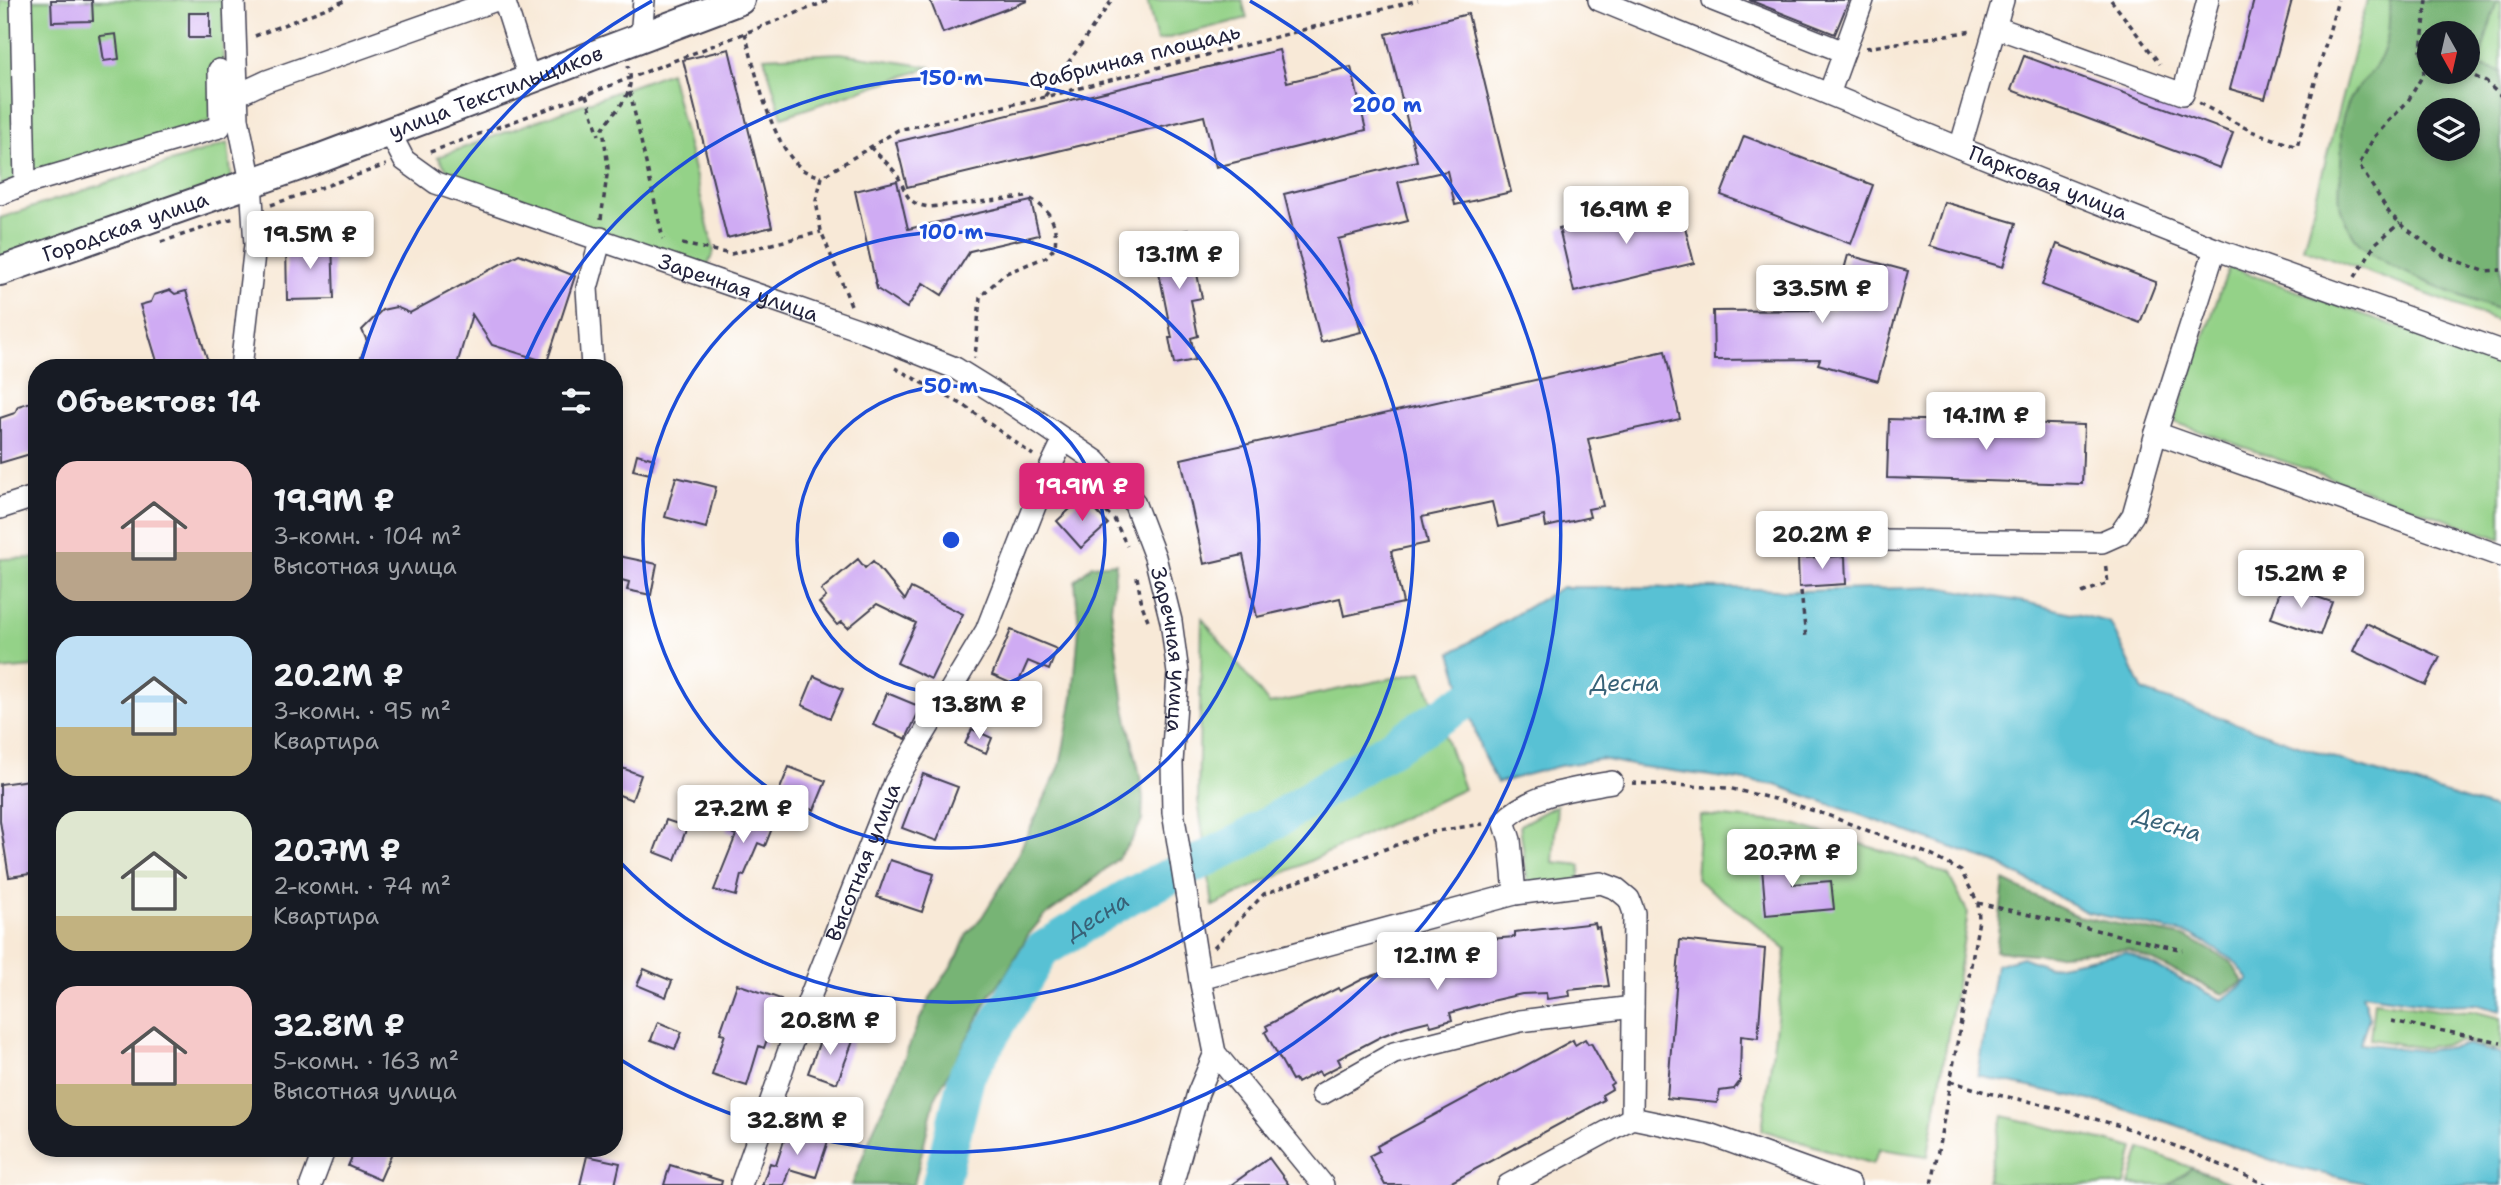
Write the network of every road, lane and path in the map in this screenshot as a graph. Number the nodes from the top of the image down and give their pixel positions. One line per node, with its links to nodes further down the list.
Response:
1 (21, 0): 42 (street)
2 (234, 0): 22 (street)
3 (347, 0): 22 (path)
4 (496, 0): 31 (street)
5 (504, 0): 27 (street)
6 (644, 0): 21 (street)
7 (740, 0): 21 (main road, улица Текстильщиков)
8 (1112, 0): 34 (path)
9 (1418, 0): 34 (path, Фабричная площадь)
10 (1599, 0): 30 (street, Парковая улица)
11 (1713, 0): 23 (street)
12 (1863, 0): 23 (street)
13 (2003, 0): 19 (street)
14 (2111, 0): 35 (path)
15 (2208, 0): 35 (street)
16 (2338, 0): 35 (path)
17 (2427, 0): 18 (path)
18 (2424, 21)
19 (1995, 27): 23 (path); 35 (street); 39 (street)
20 (745, 33): 40 (path)
21 (641, 38): 27 (main road, улица Текстильщиков)
22 (234, 43): 31 (street)
23 (1844, 52): 30 (street)
24 (627, 63): 29 (path)
25 (219, 70): 42 (street)
26 (2480, 79): 33 (path)
27 (530, 80): 36 (main road, улица Текстильщиков)
28 (2418, 84): 44 (path)
29 (630, 91): 46 (path); 47 (path)
30 (1829, 94): 39 (street, Парковая улица)
31 (237, 95): 41 (street)
32 (586, 95): 37 (path)
33 (2501, 96)
34 (1045, 97): 38 (path, Фабричная площадь)
35 (2189, 98)
36 (390, 133): 41 (main road, улица Текстильщиков); 46 (street, Заречная улица)
37 (599, 135)
38 (870, 147): 40 (path, Фабричная площадь); 57 (path)
39 (1960, 148): 48 (street, Парковая улица)
40 (822, 177): 45 (path)
41 (251, 182): 51 (main road, Городская улица); 55 (street)
42 (24, 184): 43 (street)
43 (0, 194)
44 (2400, 223): 50 (path); 52 (path)
45 (821, 232): 47 (path); 53 (path)
46 (601, 239): 49 (street, Заречная улица); 56 (street)
47 (663, 239): 49 (path)
48 (2215, 249): 52 (street, Парковая улица); 59 (street)
49 (667, 261): 53 (street, Заречная улица)
50 (2501, 270)
51 (0, 271)
52 (2343, 295): 54 (street, Парковая улица)
53 (860, 330): 60 (street, Заречная улица)
54 (2501, 351)
55 (242, 359)
56 (591, 359)
57 (975, 360)
58 (894, 368): 61 (path)
59 (2156, 433): 65 (street); 67 (street)
60 (1064, 439): 61 (street, Высотная улица); 79 (street, Заречная улица)
61 (1049, 470): 66 (path); 89 (street, Высотная улица)
62 (28, 499): 63 (street)
63 (0, 508)
64 (1773, 539): 65 (street)
65 (2102, 542): 70 (path)
66 (1129, 550)
67 (2501, 556)
68 (1136, 571): 71 (path)
69 (1801, 591): 72 (path)
70 (2082, 593)
71 (1152, 630)
72 (1806, 638)
73 (1612, 782): 74 (street); 76 (path)
74 (1504, 821): 75 (street); 77 (path)
75 (1515, 894): 79 (street); 80 (street)
76 (1978, 903): 78 (path); 84 (path)
77 (1212, 937)
78 (2183, 950)
79 (1200, 979): 83 (street, Заречная улица)
80 (1633, 1007): 85 (street); 86 (street)
81 (2391, 1021): 82 (path)
82 (2501, 1042)
83 (1215, 1052): 90 (street); 91 (street, Заречная улица)
84 (1950, 1081): 94 (path); 95 (path)
85 (1322, 1094)
86 (1632, 1118): 92 (street); 93 (street)
87 (322, 1157): 88 (street)
88 (311, 1185)
89 (741, 1185)
90 (1172, 1185)
91 (1323, 1185)
92 (1508, 1185)
93 (1850, 1185)
94 (1932, 1185)
95 (2267, 1185)

